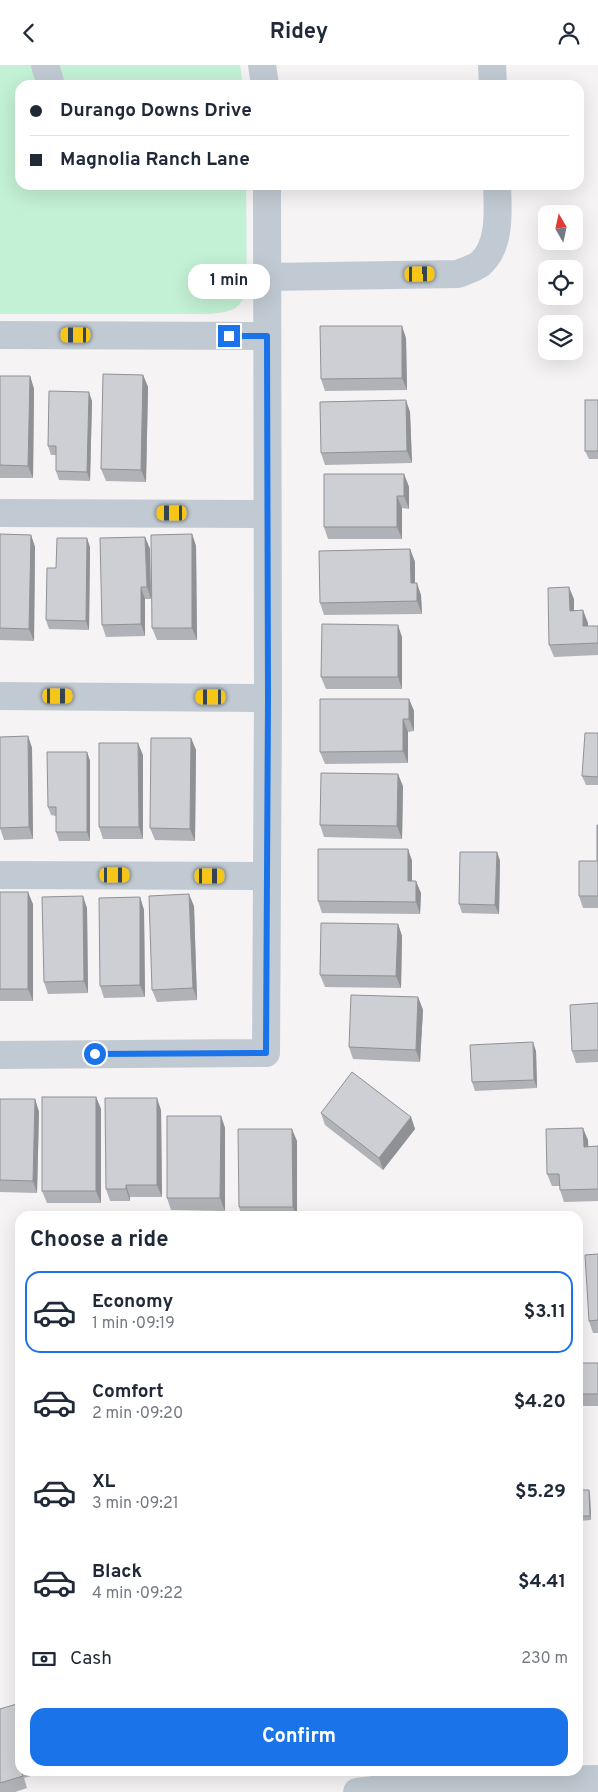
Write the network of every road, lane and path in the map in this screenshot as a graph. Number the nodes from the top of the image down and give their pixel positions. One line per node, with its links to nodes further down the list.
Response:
1 (45, 65): 4 (street)
2 (262, 65): 5 (street)
3 (492, 65): 6 (street)
4 (49, 80)
5 (264, 80)
6 (493, 80)
7 (267, 190): 9 (street)
8 (497, 190): 9 (street)
9 (267, 277): 11 (street)
10 (0, 335): 11 (street)
11 (267, 336): 13 (street)
12 (0, 513): 13 (street)
13 (267, 514): 15 (street)
14 (0, 696): 15 (street)
15 (268, 698): 17 (street)
16 (0, 875): 17 (street)
17 (267, 876): 18 (street)
18 (0, 1055)
19 (598, 1779): 20 (street)
20 (475, 1787): 21 (street)
21 (357, 1792)

